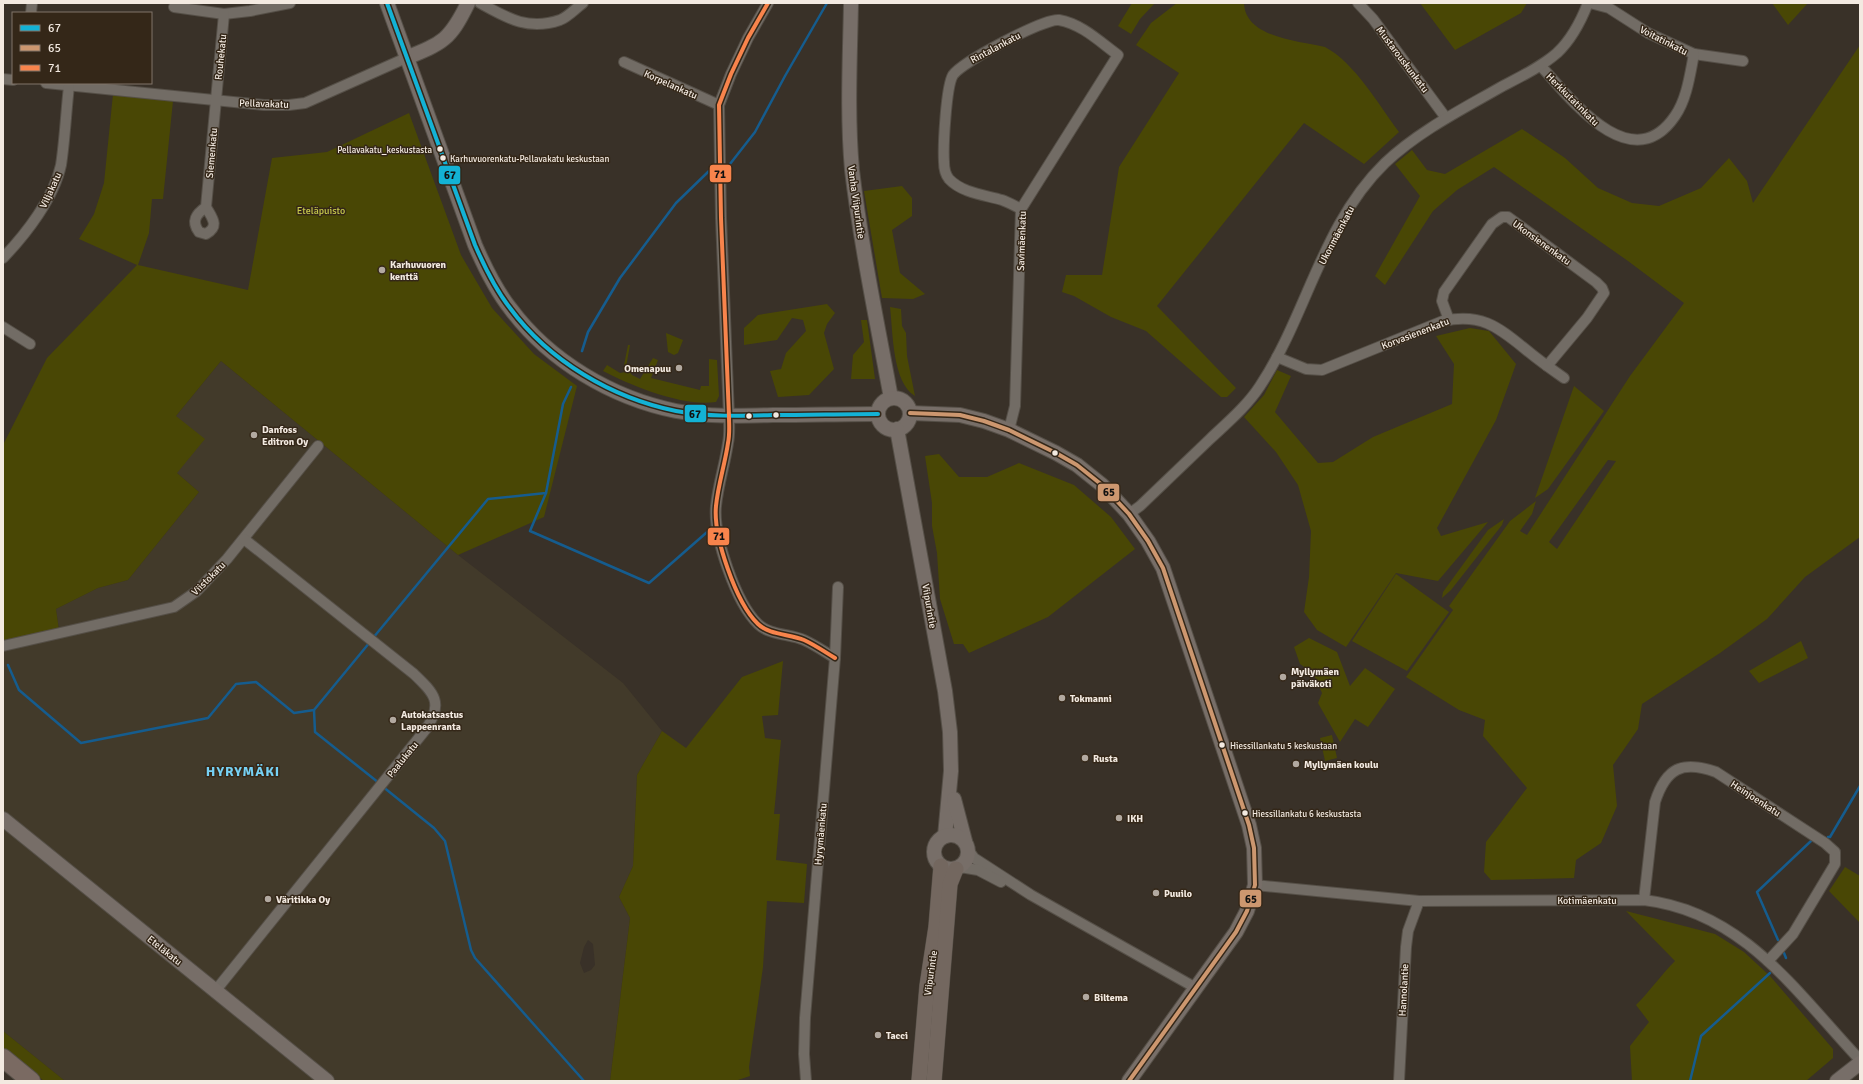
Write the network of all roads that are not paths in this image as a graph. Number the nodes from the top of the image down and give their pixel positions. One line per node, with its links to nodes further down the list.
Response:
1 (290, 3): 11 (street)
2 (387, 3): 14 (street)
3 (468, 3): 14 (street)
4 (480, 3): 5 (street)
5 (582, 3)
6 (768, 3): 21 (street)
7 (851, 3): 32 (street, Vanha Viipurintie)
8 (1358, 3): 22 (street, Mustarouskunkatu)
9 (1589, 3): 12 (street, Voitatinkatu); 17 (street, Ukonmäenkatu)
10 (174, 7): 11 (street)
11 (224, 14): 20 (street, Rouhekatu)
12 (1694, 54): 15 (street, Voitatinkatu); 17 (street, Herkkutatinkatu)
13 (1118, 55): 24 (street, Savimäenkatu); 24 (street, Rintalankatu)
14 (406, 58): 20 (street, Pellavakatu); 35 (street)
15 (1744, 61)
16 (624, 62): 21 (street, Korpelankatu)
17 (1540, 66): 22 (street, Ukonmäenkatu)
18 (54, 84): 19 (street, Pellavakatu)
19 (69, 86): 20 (street, Pellavakatu); 25 (street, Viljakatu)
20 (216, 100): 23 (street, Siemenkatu)
21 (719, 105): 35 (street)
22 (1446, 118): 29 (street, Ukonmäenkatu)
23 (206, 207)
24 (1021, 209): 37 (street, Savimäenkatu)
25 (3, 258)
26 (1449, 320): 29 (street, Korvasienenkatu); 30 (street, Korvasienenkatu); 30 (street, Ukonsienenkatu)
27 (3, 328): 28 (street)
28 (30, 344)
29 (1277, 357): 39 (street, Ukonmäenkatu)
30 (1547, 366): 31 (street, Korvasienenkatu)
31 (1564, 378)
32 (891, 398): 33 (street); 34 (street)
33 (910, 413): 36 (street); 37 (street)
34 (878, 414): 35 (street); 36 (street)
35 (729, 416): 43 (street)
36 (897, 429): 44 (street, Viipurintie)
37 (1009, 430): 39 (street)
38 (318, 446): 40 (street, Viistokatu)
39 (1129, 514): 50 (street)
40 (244, 539): 42 (street, Viistokatu); 56 (street, Paalukatu)
41 (838, 588): 43 (street, Hyrymäenkatu)
42 (3, 646)
43 (835, 658): 61 (street, Hyrymäenkatu)
44 (951, 784): 46 (street, Viipurintie); 47 (street, Viipurintie)
45 (3, 820): 56 (street, Eteläkatu)
46 (945, 836): 47 (street); 48 (street)
47 (967, 846): 49 (street); 51 (street)
48 (941, 866): 49 (street); 62 (main road, Viipurintie)
49 (958, 868): 51 (street); 63 (main road, Viipurintie)
50 (1255, 885): 53 (street, Kotimäenkatu); 55 (street)
51 (1031, 895): 55 (street)
52 (1644, 900): 53 (street, Kotimäenkatu); 54 (street, Kotimäenkatu); 54 (street, Heinjoenkatu)
53 (1419, 901): 65 (street, Hannolantie)
54 (1768, 961): 58 (street, Kotimäenkatu)
55 (1196, 988): 64 (street)
56 (216, 990): 60 (street, Eteläkatu)
57 (3, 1058): 59 (highway)
58 (1860, 1061): 66 (street)
59 (31, 1081)
60 (327, 1081)
61 (806, 1081)
62 (919, 1081)
63 (934, 1081)
64 (1129, 1081)
65 (1399, 1081)
66 (1837, 1081)

